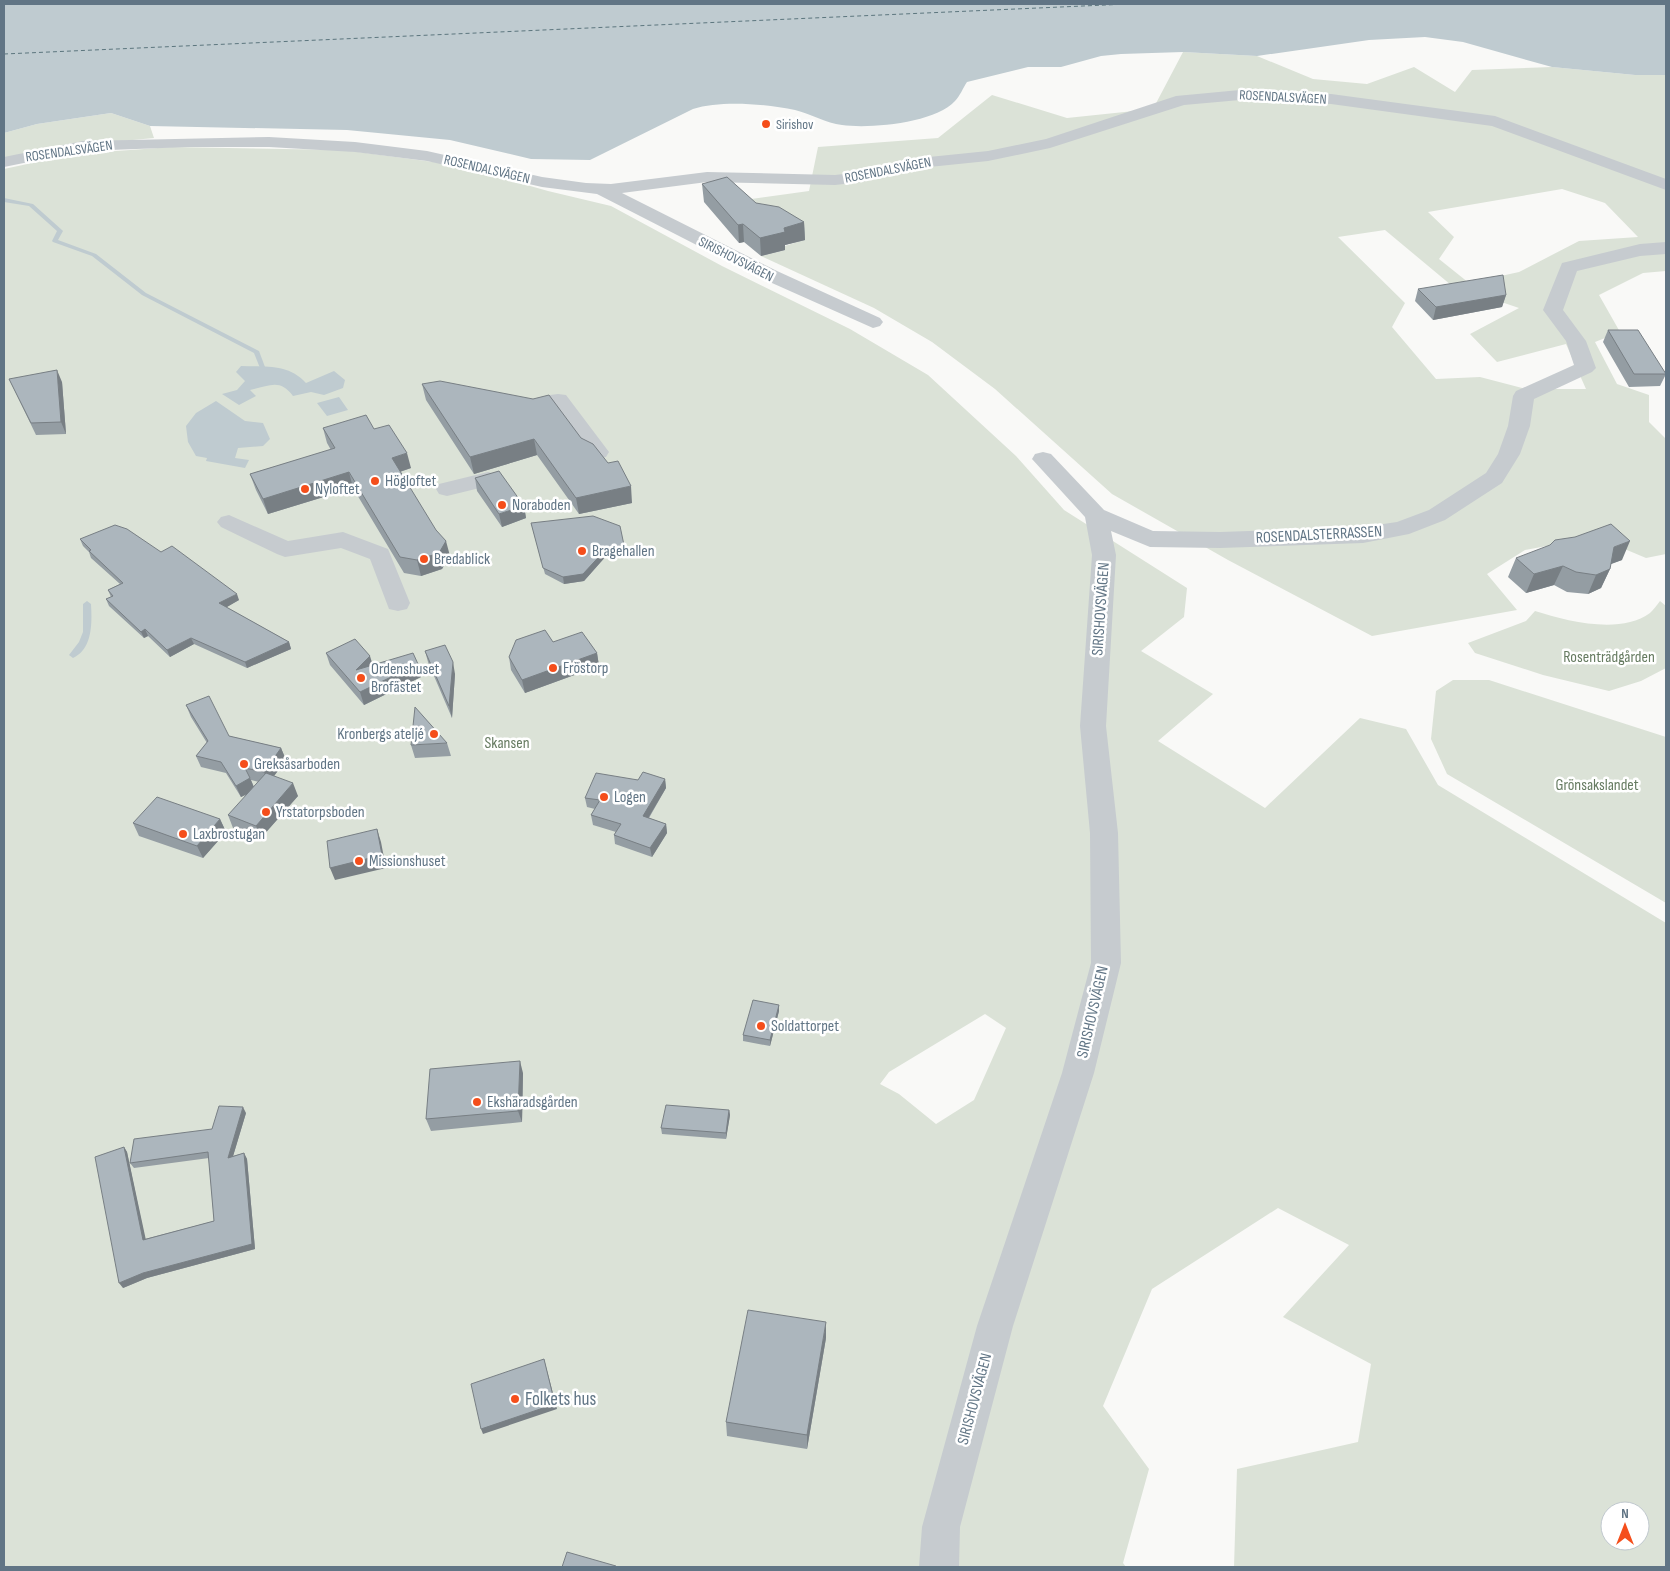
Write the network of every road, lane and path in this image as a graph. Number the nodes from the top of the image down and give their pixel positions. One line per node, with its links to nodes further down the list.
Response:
1 (4, 162): 3 (street, ROSENDALSVÄGEN)
2 (1666, 185): 3 (street, ROSENDALSVÄGEN)
3 (602, 189): 5 (street, SIRISHOVSVÄGEN)
4 (1666, 248): 11 (street, ROSENDALSTERRASSEN)
5 (873, 322)
6 (558, 400): 7 (street)
7 (598, 452)
8 (1043, 459): 11 (street)
9 (488, 478): 10 (street)
10 (446, 489)
11 (1096, 515): 14 (street, SIRISHOVSVÄGEN)
12 (229, 522): 13 (street)
13 (398, 602)
14 (939, 1567)

